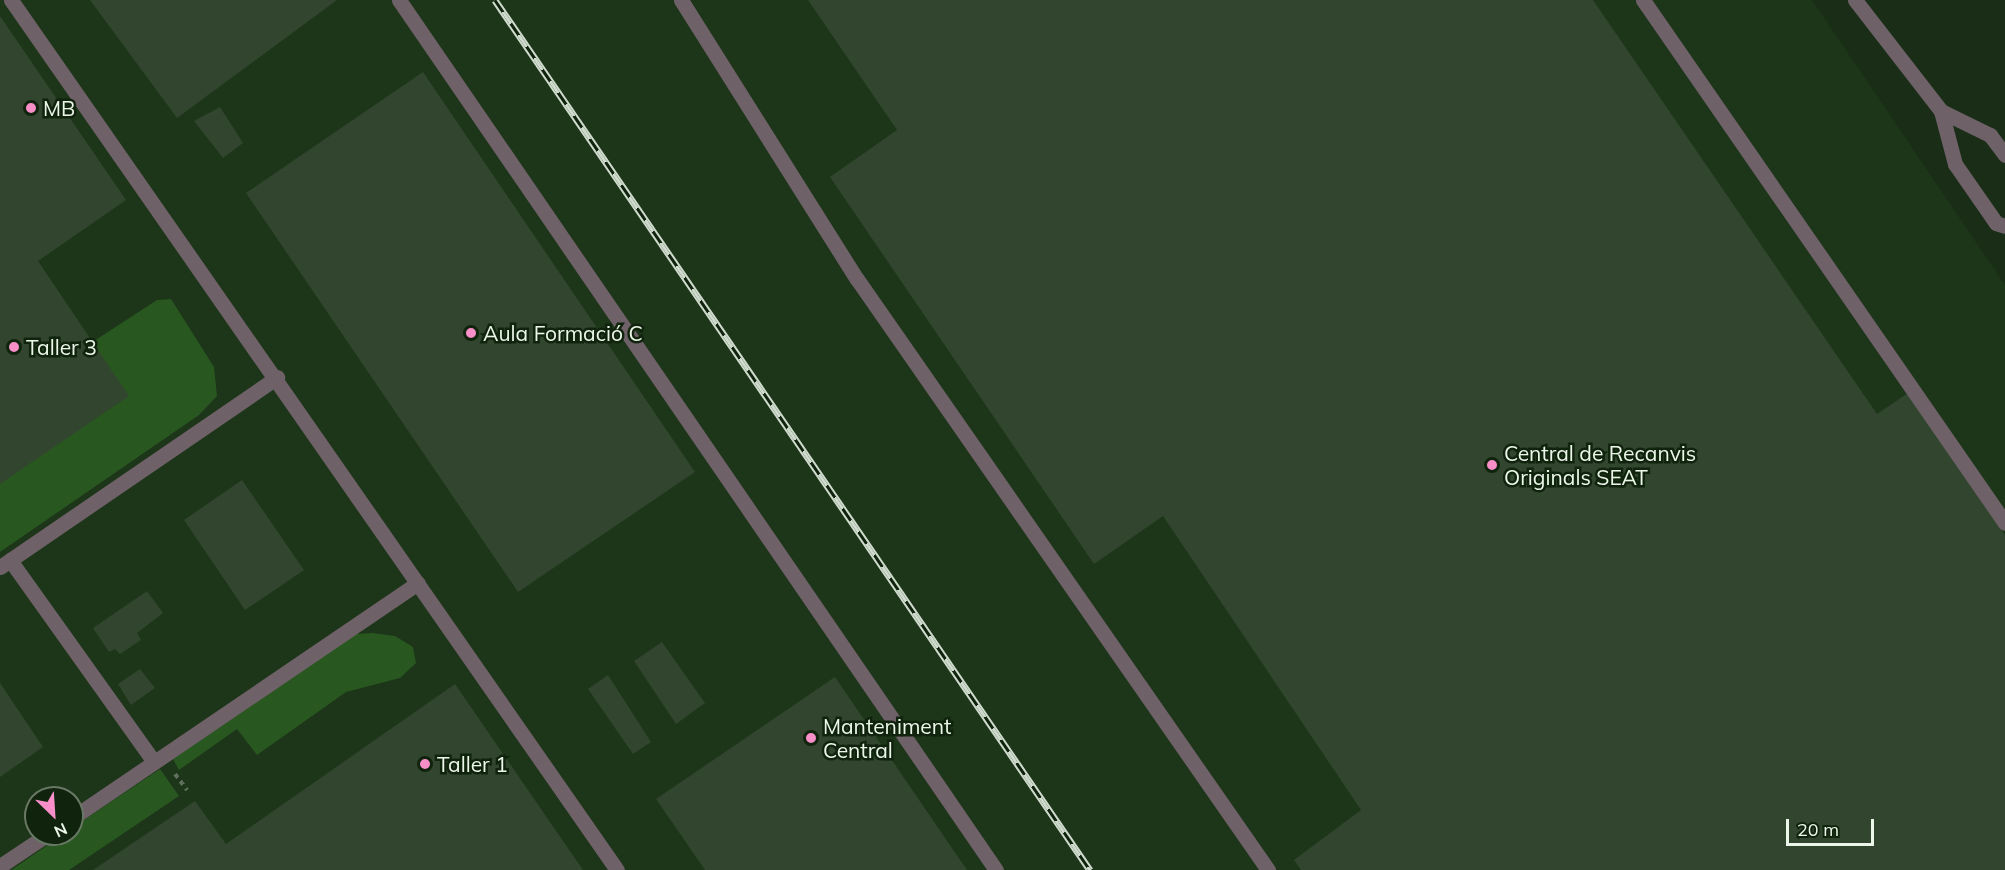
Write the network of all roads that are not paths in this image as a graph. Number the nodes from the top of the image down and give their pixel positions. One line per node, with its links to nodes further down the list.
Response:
1 (11, 0): 9 (lane)
2 (399, 0): 18 (lane)
3 (681, 0): 19 (lane)
4 (1643, 0): 10 (lane)
5 (1856, 0): 6 (lane)
6 (1941, 111): 7 (lane); 8 (lane)
7 (2005, 156)
8 (2005, 226)
9 (277, 377): 11 (lane); 12 (lane)
10 (2005, 523)
11 (5, 564): 13 (lane)
12 (418, 583): 13 (lane); 17 (lane)
13 (154, 762): 14 (lane)
14 (84, 810)
15 (30, 846): 16 (lane)
16 (0, 866)
17 (617, 870)
18 (996, 870)
19 (1268, 870)

